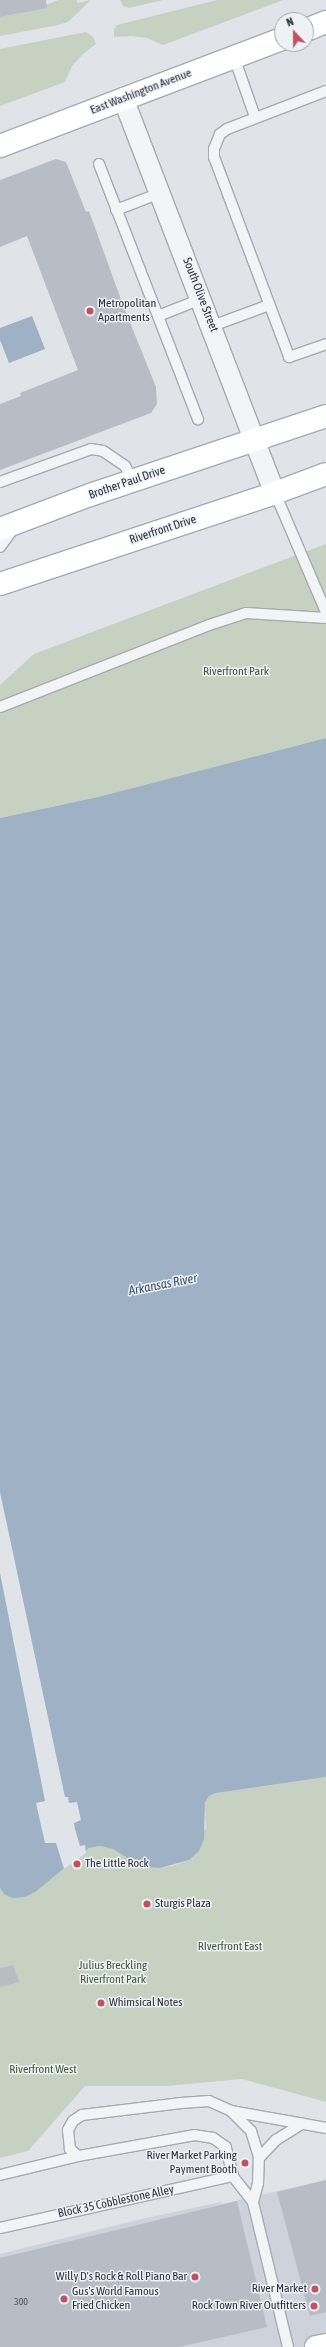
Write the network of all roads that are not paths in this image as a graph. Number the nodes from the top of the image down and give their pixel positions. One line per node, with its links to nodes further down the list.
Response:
1 (326, 22): 2 (main road)
2 (314, 27)
3 (274, 42): 4 (main road, East Washington Avenue)
4 (234, 57): 6 (main road, East Washington Avenue); 7 (lane)
5 (326, 91): 7 (lane)
6 (123, 98): 8 (main road, East Washington Avenue); 10 (street, South Olive Street)
7 (255, 117): 13 (lane)
8 (0, 146)
9 (99, 164): 11 (lane)
10 (160, 193): 11 (lane); 12 (street, South Olive Street)
11 (116, 210): 14 (lane)
12 (201, 299): 14 (lane); 15 (street, South Olive Street)
13 (269, 305): 15 (lane); 16 (lane)
14 (158, 316): 18 (lane)
15 (212, 326): 19 (street, South Olive Street)
16 (326, 344)
17 (326, 416): 19 (main road)
18 (198, 419)
19 (254, 440): 21 (main road, Brother Paul Drive); 23 (street, South Olive Street)
20 (326, 474): 23 (main road, Riverfront Drive)
21 (133, 481): 22 (lane); 24 (main road, Brother Paul Drive)
22 (0, 482)
23 (276, 493): 26 (main road, Riverfront Drive); 27 (lane)
24 (9, 525): 25 (lane)
25 (0, 548)
26 (0, 584)
27 (326, 612)
28 (326, 618): 29 (lane)
29 (0, 707)
30 (231, 2111): 31 (lane); 33 (lane); 34 (lane)
31 (302, 2124): 32 (lane); 34 (lane)
32 (326, 2128)
33 (78, 2156): 35 (lane); 36 (lane)
34 (259, 2158): 37 (lane)
35 (0, 2175)
36 (233, 2176): 37 (lane); 38 (lane, Block 35 Cobblestone Alley)
37 (253, 2202): 40 (lane)
38 (0, 2228)
39 (326, 2345): 41 (main road)
40 (288, 2347)
41 (316, 2347)

